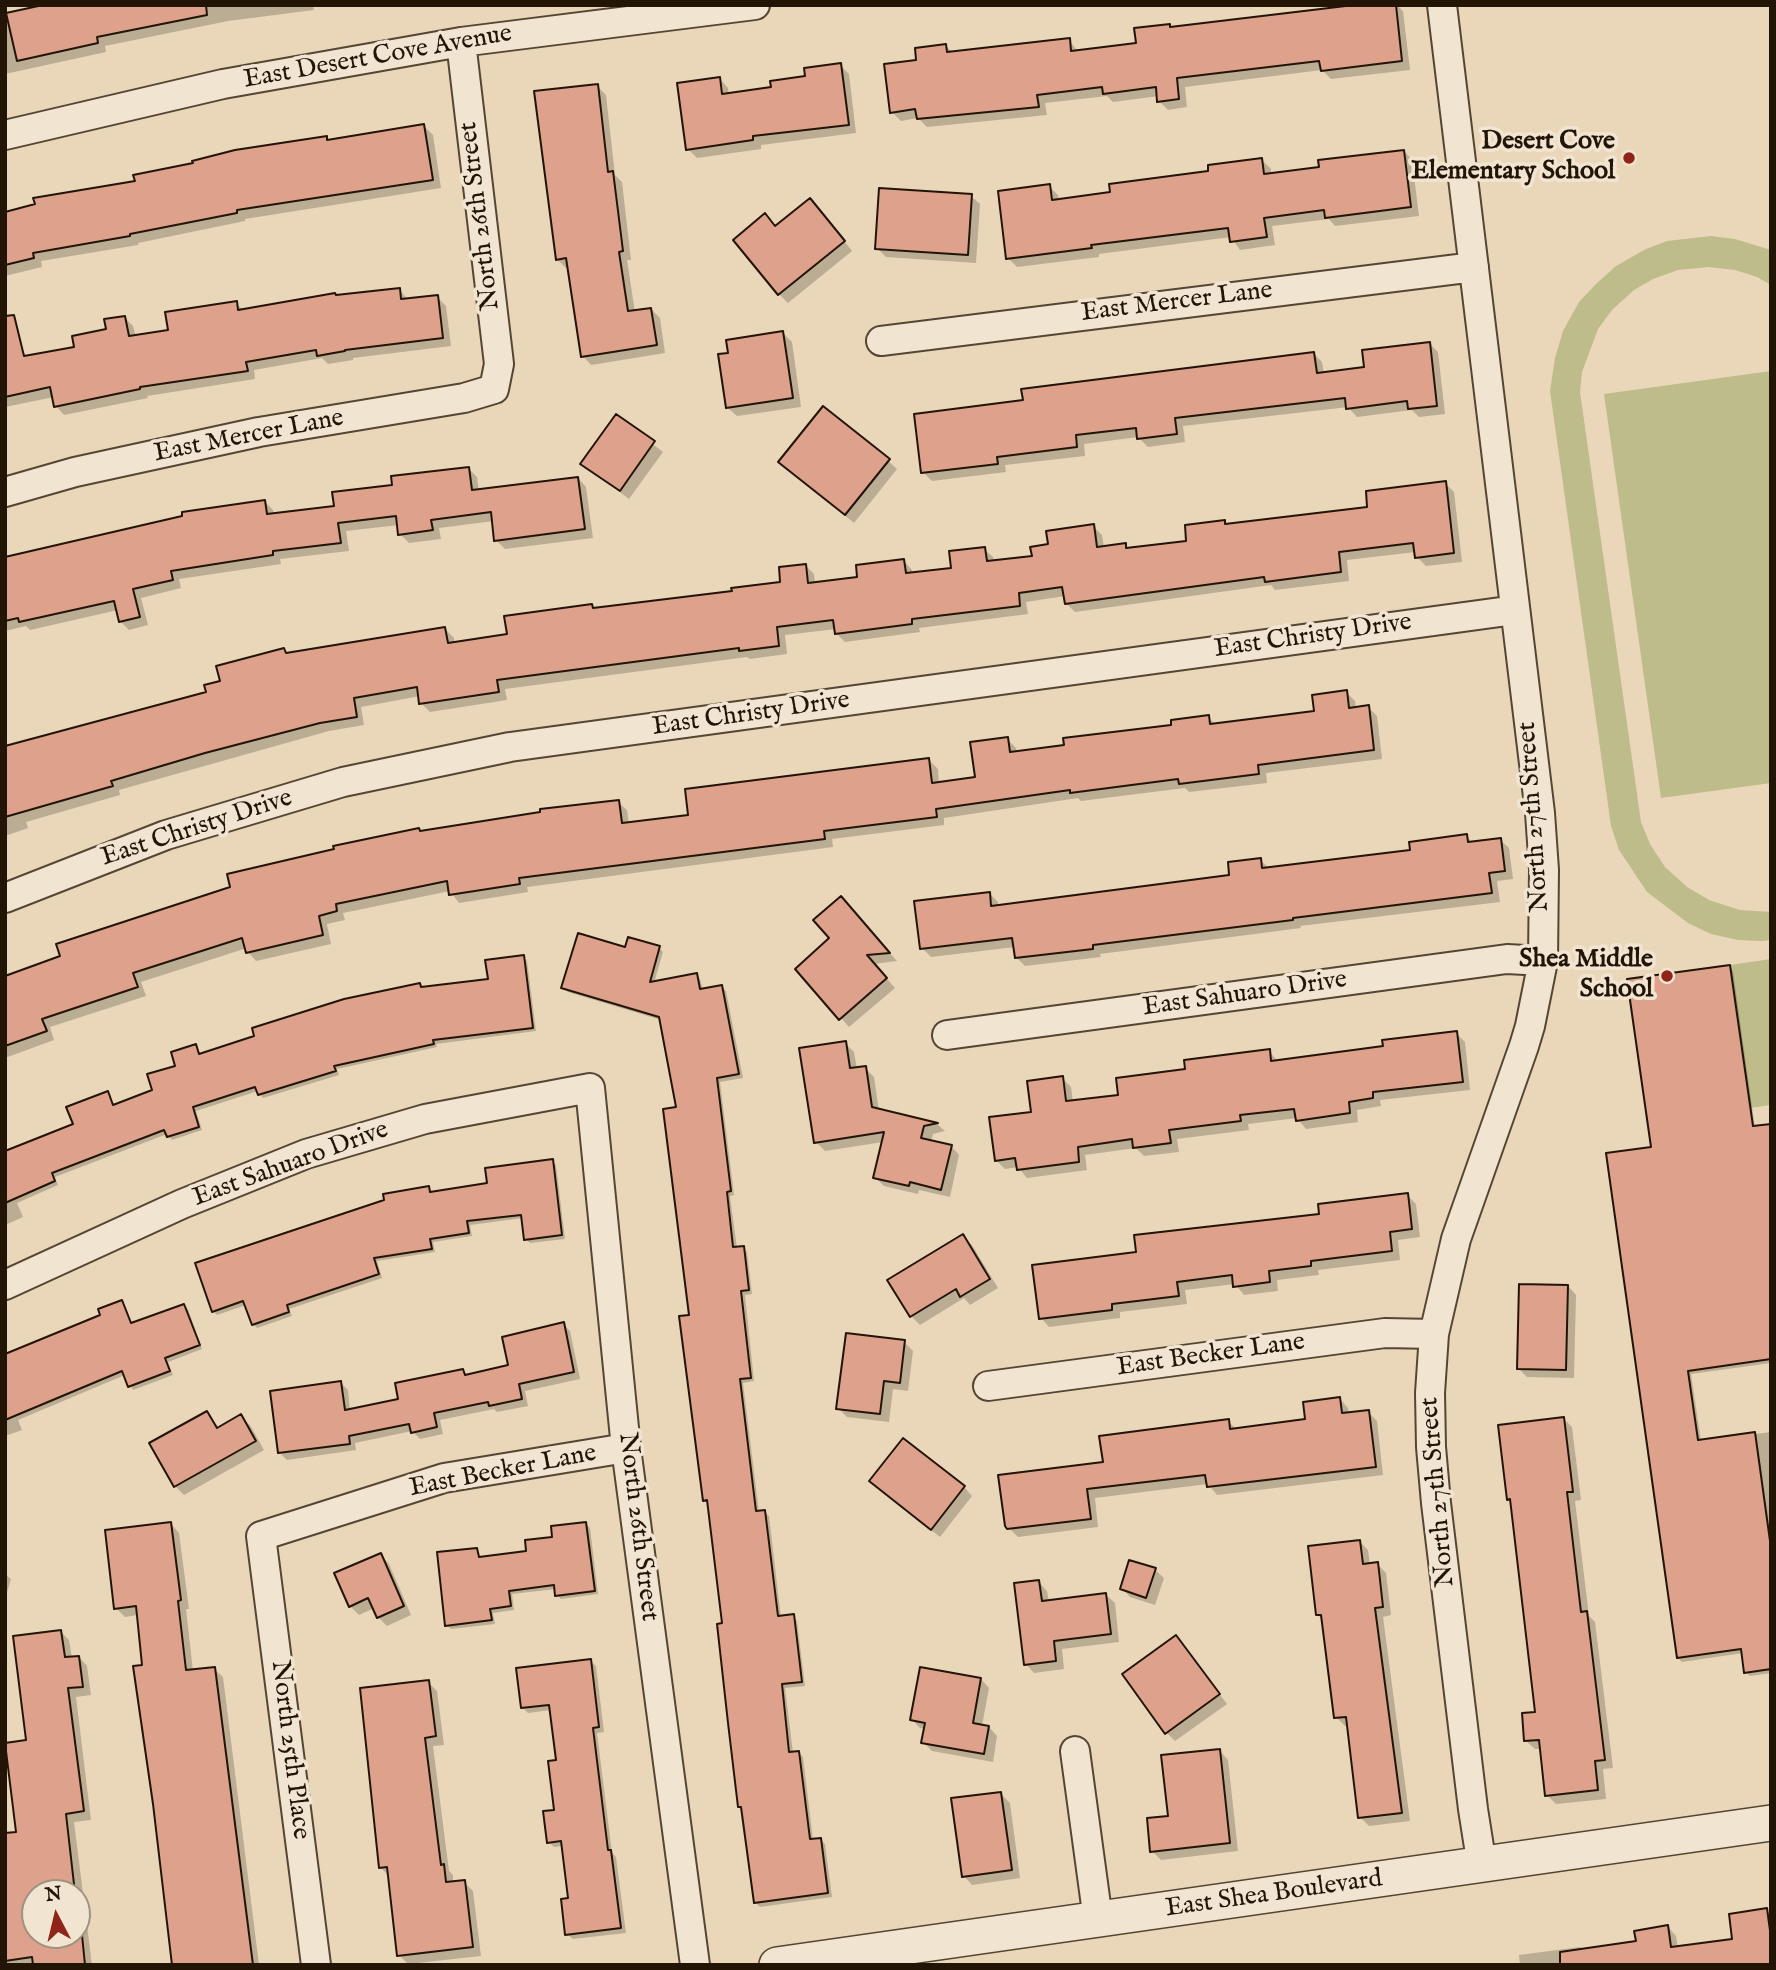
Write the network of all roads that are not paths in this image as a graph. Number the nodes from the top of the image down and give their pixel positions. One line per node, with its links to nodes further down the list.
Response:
1 (755, 5): 3 (street, East Desert Cove Avenue)
2 (1442, 5): 5 (street, North 27th Street)
3 (461, 42): 4 (street, East Desert Cove Avenue); 7 (street, North 26th Street)
4 (5, 135)
5 (1474, 267): 6 (street, East Mercer Lane); 9 (street, North 27th Street)
6 (881, 341)
7 (494, 389): 8 (street, East Mercer Lane)
8 (5, 492)
9 (1515, 610): 10 (street, East Christy Drive); 11 (street, North 27th Street)
10 (5, 898)
11 (1543, 961): 12 (street, East Sahuaro Drive); 15 (street, North 27th Street)
12 (947, 1035)
13 (590, 1088): 14 (street, East Sahuaro Drive); 17 (street, North 26th Street)
14 (5, 1285)
15 (1434, 1334): 16 (street, East Becker Lane); 21 (street, North 27th Street)
16 (988, 1386)
17 (626, 1448): 18 (street, East Becker Lane); 25 (street, North 26th Street)
18 (261, 1536): 24 (street, North 25th Place)
19 (1075, 1751): 22 (street)
20 (1771, 1824): 21 (street, East Shea Boulevard)
21 (1482, 1866): 22 (street, East Shea Boulevard)
22 (1098, 1920): 23 (street, East Shea Boulevard)
23 (870, 1958): 26 (street, East Shea Boulevard)
24 (316, 1965)
25 (695, 1965)
26 (777, 1965)

